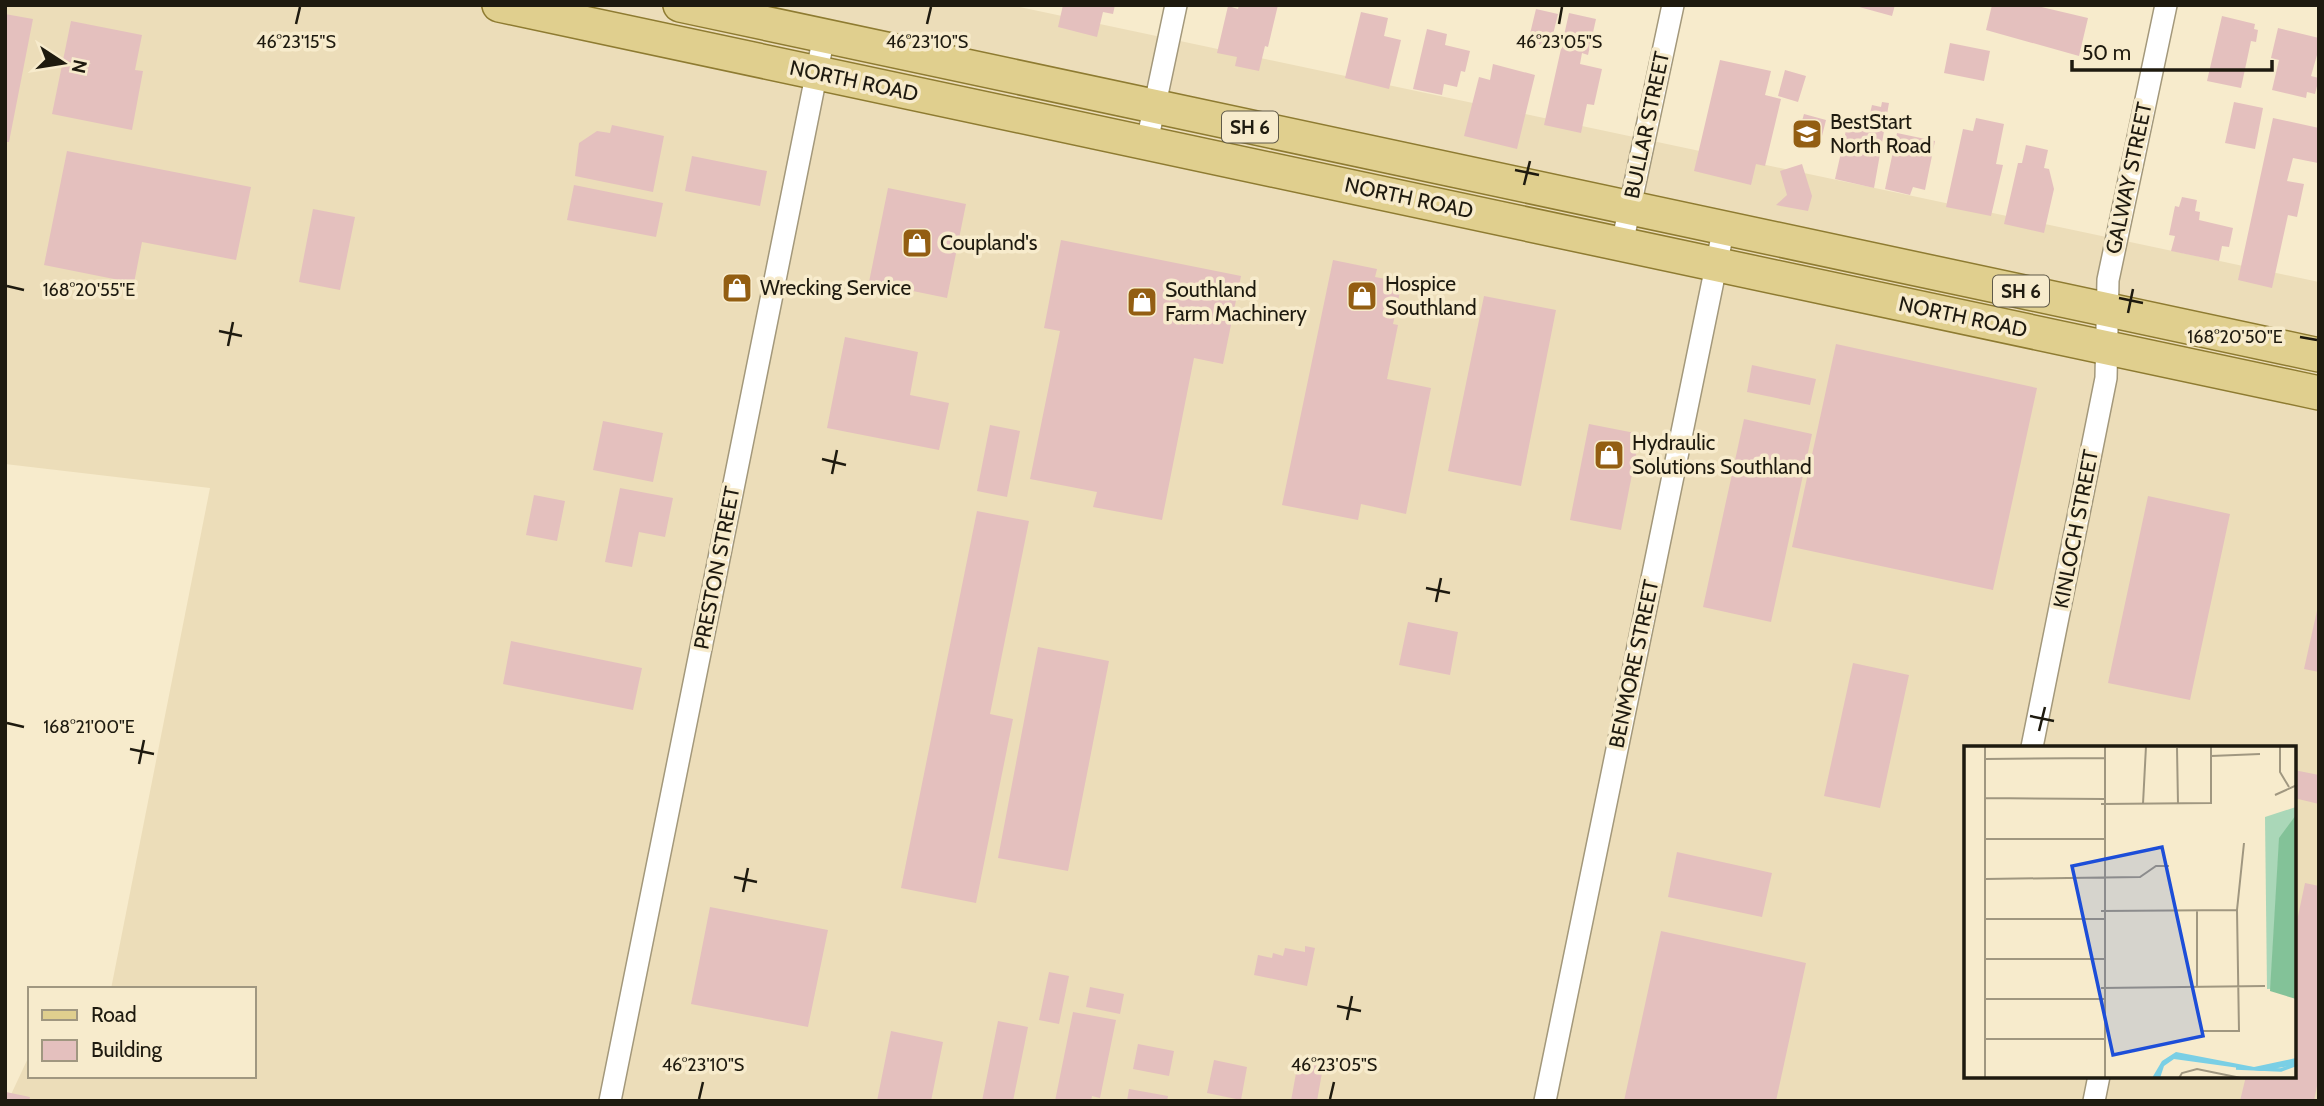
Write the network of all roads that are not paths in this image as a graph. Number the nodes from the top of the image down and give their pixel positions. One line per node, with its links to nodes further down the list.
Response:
1 (499, 5): 7 (main road, NORTH ROAD / SH 6)
2 (1176, 5): 9 (street)
3 (1673, 5): 11 (street, BULLAR STREET)
4 (2166, 5): 15 (street, GALWAY STREET)
5 (684, 6): 6 (main road, NORTH ROAD / SH 6); 7 (street)
6 (824, 36): 8 (street, PRESTON STREET); 9 (main road, NORTH ROAD / SH 6)
7 (678, 43): 8 (main road, NORTH ROAD / SH 6)
8 (817, 73): 10 (main road, NORTH ROAD / SH 6); 21 (street, PRESTON STREET)
9 (1155, 106): 10 (street); 11 (main road, NORTH ROAD / SH 6)
10 (1147, 142): 13 (main road, NORTH ROAD / SH 6)
11 (1630, 208): 12 (main road, NORTH ROAD / SH 6); 13 (street, BULLAR STREET)
12 (1724, 228): 14 (street, BENMORE STREET); 15 (main road, NORTH ROAD / SH 6)
13 (1622, 244): 14 (main road, NORTH ROAD / SH 6)
14 (1717, 265): 16 (main road, NORTH ROAD / SH 6); 22 (street, BENMORE STREET)
15 (2106, 310): 16 (street, KINLOCH STREET); 17 (main road, NORTH ROAD / SH 6)
16 (2106, 347): 18 (main road, NORTH ROAD / SH 6); 19 (street, KINLOCH STREET)
17 (2319, 355)
18 (2319, 393)
19 (2032, 746)
20 (2099, 1078): 23 (street)
21 (610, 1101)
22 (1545, 1101)
23 (2094, 1101)

